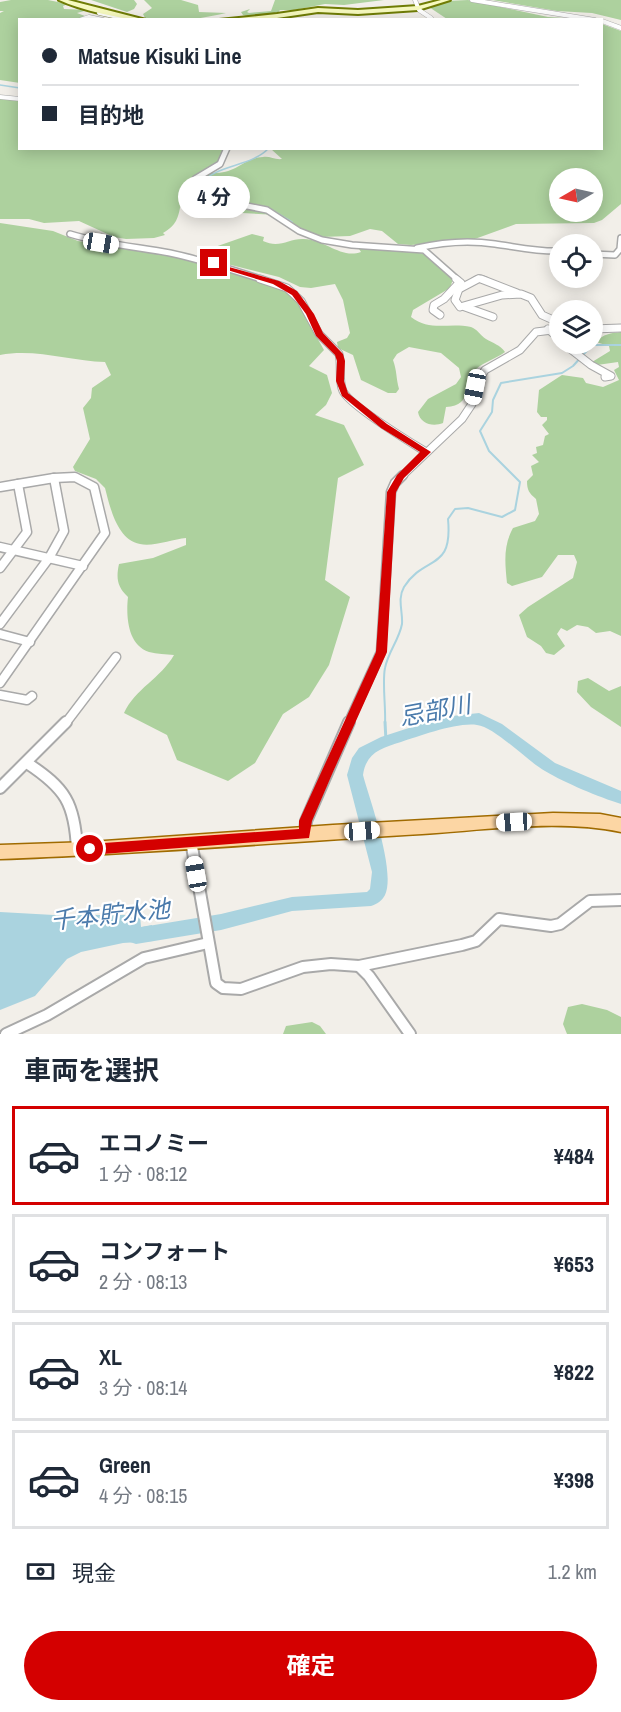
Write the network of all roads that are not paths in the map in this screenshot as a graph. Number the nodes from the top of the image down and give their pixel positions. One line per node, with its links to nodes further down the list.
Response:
1 (62, 0): 6 (main road)
2 (414, 0): 5 (street)
3 (447, 0): 5 (main road)
4 (472, 0): 11 (street)
5 (418, 9): 9 (main road); 10 (street)
6 (101, 11): 7 (street); 8 (main road)
7 (123, 18)
8 (134, 18)
9 (250, 18)
10 (431, 18)
11 (582, 18)
12 (603, 21): 13 (street)
13 (621, 28)
14 (0, 97): 15 (street)
15 (18, 99)
16 (227, 150): 20 (street)
17 (70, 234): 38 (street)
18 (621, 238): 23 (street)
19 (452, 243): 20 (street); 21 (street); 22 (street)
20 (404, 249): 21 (street)
21 (424, 250): 24 (street)
22 (549, 252)
23 (603, 256)
24 (458, 280): 25 (street); 29 (street)
25 (461, 288): 26 (street); 27 (street)
26 (518, 294): 28 (street); 32 (street)
27 (456, 303): 28 (street); 30 (street)
28 (465, 307): 31 (street)
29 (440, 315)
30 (467, 317)
31 (493, 317)
32 (549, 318)
33 (621, 328): 35 (street)
34 (548, 329): 38 (street)
35 (603, 329)
36 (576, 354): 37 (street)
37 (605, 377)
38 (426, 452): 57 (street)
39 (54, 478): 40 (street); 44 (street); 45 (street)
40 (18, 484): 41 (street); 43 (street)
41 (0, 487)
42 (0, 546): 43 (street)
43 (15, 550): 44 (street); 46 (street)
44 (49, 558): 45 (street); 47 (street)
45 (83, 566): 49 (street)
46 (0, 568)
47 (0, 624)
48 (0, 634): 49 (street)
49 (30, 642): 51 (street)
50 (116, 657): 54 (street)
51 (0, 683)
52 (0, 695): 53 (street)
53 (32, 696)
54 (27, 763): 55 (street); 59 (street)
55 (0, 788)
56 (621, 825): 57 (main road)
57 (305, 834): 58 (main road)
58 (191, 841): 59 (main road); 62 (street)
59 (77, 850): 60 (main road)
60 (0, 852)
61 (621, 900): 63 (street)
62 (208, 941): 63 (street); 64 (street)
63 (359, 966): 65 (street)
64 (6, 1034)
65 (410, 1034)

